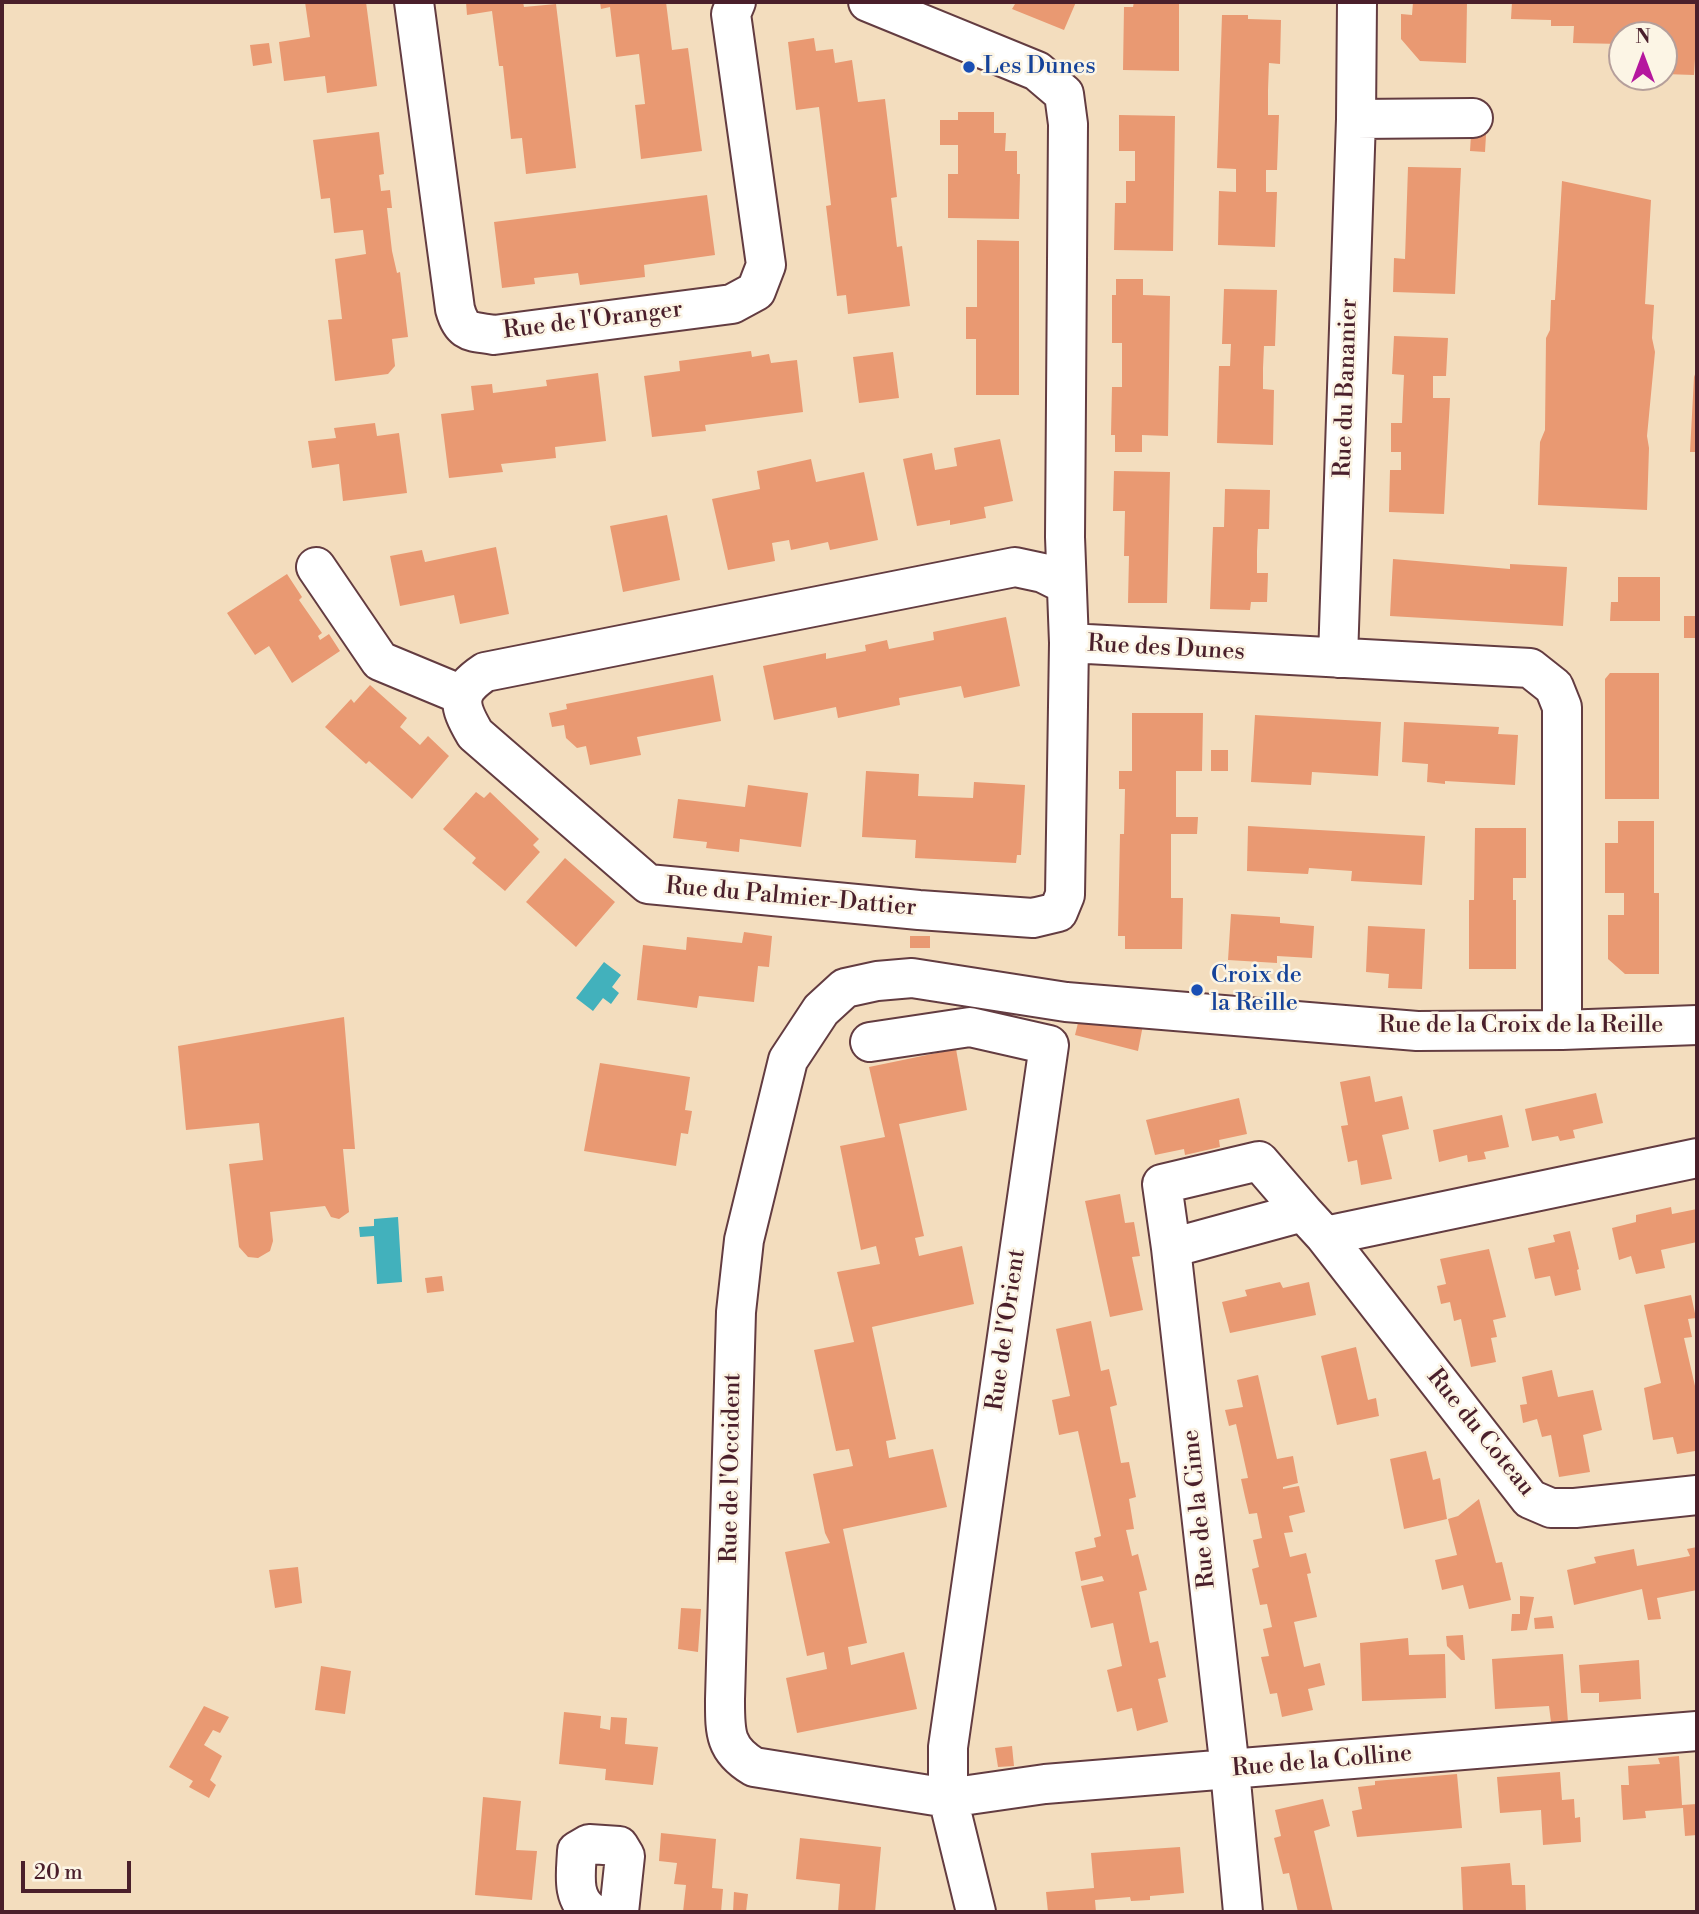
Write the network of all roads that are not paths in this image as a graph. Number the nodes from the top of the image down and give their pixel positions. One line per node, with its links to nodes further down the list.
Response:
1 (414, 2): 2 (street, Rue de l'Oranger)
2 (736, 2)
3 (868, 2): 8 (street, Rue des Dunes)
4 (1357, 2): 6 (street, Rue du Bananier)
5 (1473, 118): 6 (street)
6 (1356, 119): 10 (street, Rue du Bananier)
7 (316, 567): 11 (street)
8 (1065, 584): 9 (street, Rue des Dunes); 11 (street)
9 (1069, 643): 10 (street, Rue des Dunes); 11 (street, Rue du Palmier-Dattier)
10 (1338, 658): 14 (street, Rue des Dunes)
11 (462, 695)
12 (845, 988): 14 (street, Rue de la Croix de la Reille); 22 (street, Rue de l'Occident)
13 (1697, 1025): 14 (street, Rue de la Croix de la Reille)
14 (1562, 1030)
15 (870, 1041): 22 (street, Rue de l'Orient)
16 (1697, 1158): 17 (street)
17 (1314, 1224): 18 (street); 18 (street, Rue de la Cime); 19 (street, Rue du Coteau)
18 (1171, 1248): 21 (street, Rue de la Cime)
19 (1697, 1495)
20 (1697, 1731): 21 (street, Rue de la Colline)
21 (1230, 1770): 22 (street, Rue de la Colline); 26 (street, Rue de la Cime)
22 (948, 1797): 25 (street)
23 (591, 1912): 24 (street)
24 (619, 1912)
25 (976, 1912)
26 (1243, 1912)

